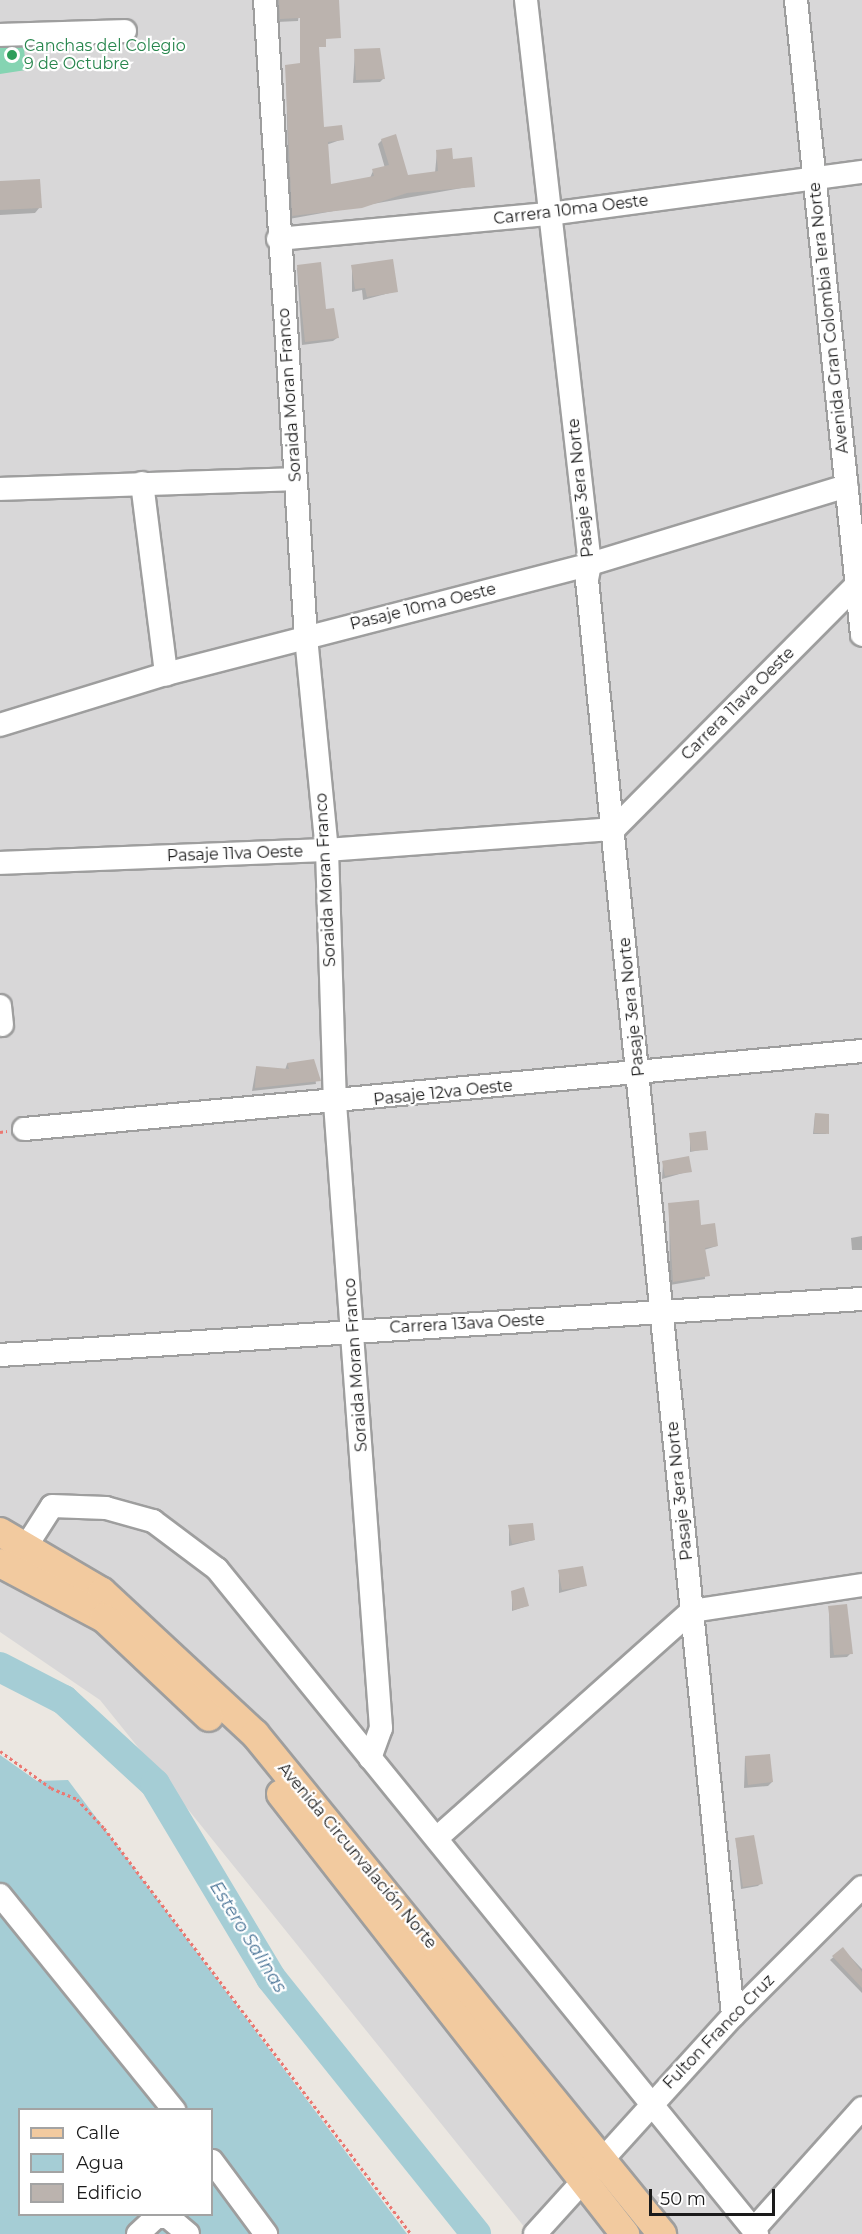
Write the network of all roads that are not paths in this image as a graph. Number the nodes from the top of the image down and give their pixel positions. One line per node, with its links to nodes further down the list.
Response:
1 (265, 0): 9 (street, Soraida Moran Franco)
2 (526, 0): 8 (street, Pasaje 3era Norte)
3 (796, 0): 7 (street, Avenida Gran Colombia 1era Norte)
4 (125, 31): 5 (street)
5 (0, 35)
6 (862, 172): 7 (street, Carrera 10ma Oeste)
7 (815, 177): 8 (street, Carrera 10ma Oeste); 12 (street, Avenida Gran Colombia 1era Norte)
8 (550, 214): 9 (street, Carrera 10ma Oeste); 14 (street, Pasaje 3era Norte)
9 (279, 239): 10 (street, Soraida Moran Franco)
10 (296, 479): 11 (street); 16 (street, Soraida Moran Franco)
11 (141, 483): 13 (street); 18 (street)
12 (846, 486): 14 (street, Pasaje 10ma Oeste); 15 (street, Avenida Gran Colombia 1era Norte)
13 (0, 489)
14 (590, 564): 16 (street, Pasaje 10ma Oeste); 20 (street, Pasaje 3era Norte)
15 (859, 582): 17 (street, Avenida Gran Colombia 1era Norte); 20 (street, Carrera 11ava Oeste)
16 (306, 636): 18 (street, Pasaje 10ma Oeste); 21 (street, Soraida Moran Franco)
17 (862, 636)
18 (166, 674): 19 (street, Pasaje 10ma Oeste)
19 (0, 725)
20 (614, 829): 21 (street, Pasaje 11va Oeste); 24 (street, Pasaje 3era Norte)
21 (327, 850): 22 (street, Pasaje 11va Oeste); 25 (street, Soraida Moran Franco)
22 (0, 863)
23 (862, 1051): 24 (street, Pasaje 12va Oeste)
24 (638, 1074): 25 (street, Pasaje 12va Oeste); 28 (street, Pasaje 3era Norte)
25 (335, 1103): 26 (street, Pasaje 12va Oeste); 29 (street, Soraida Moran Franco)
26 (24, 1129)
27 (862, 1299): 28 (street, Carrera 13ava Oeste)
28 (662, 1315): 29 (street, Carrera 13ava Oeste); 35 (street, Pasaje 3era Norte)
29 (355, 1329): 30 (street, Carrera 13ava Oeste); 36 (street, Soraida Moran Franco)
30 (0, 1355)
31 (0, 1532): 32 (main road, Avenida Circunvalación Norte)
32 (27, 1545): 36 (street); 37 (main road, Avenida Circunvalación Norte)
33 (0, 1563): 37 (main road, Avenida Circunvalación Norte)
34 (862, 1585): 35 (street)
35 (692, 1611): 38 (street); 41 (street, Pasaje 3era Norte)
36 (370, 1758): 38 (street)
37 (307, 1810): 45 (main road, Avenida Circunvalación Norte); 47 (main road, Avenida Circunvalación Norte)
38 (438, 1838): 42 (street)
39 (862, 1887): 41 (street, Fulton Franco Cruz)
40 (0, 1895): 43 (street)
41 (733, 2016): 42 (street, Fulton Franco Cruz)
42 (652, 2103): 45 (street, Fulton Franco Cruz); 48 (street)
43 (173, 2108)
44 (862, 2108): 48 (street)
45 (601, 2158): 47 (street, Fulton Franco Cruz); 54 (main road, Avenida Circunvalación Norte)
46 (213, 2162): 51 (street)
47 (581, 2182): 52 (street, Fulton Franco Cruz); 53 (main road, Avenida Circunvalación Norte)
48 (756, 2232)
49 (138, 2234): 50 (street)
50 (189, 2234)
51 (266, 2234)
52 (535, 2234)
53 (625, 2234)
54 (662, 2234)

